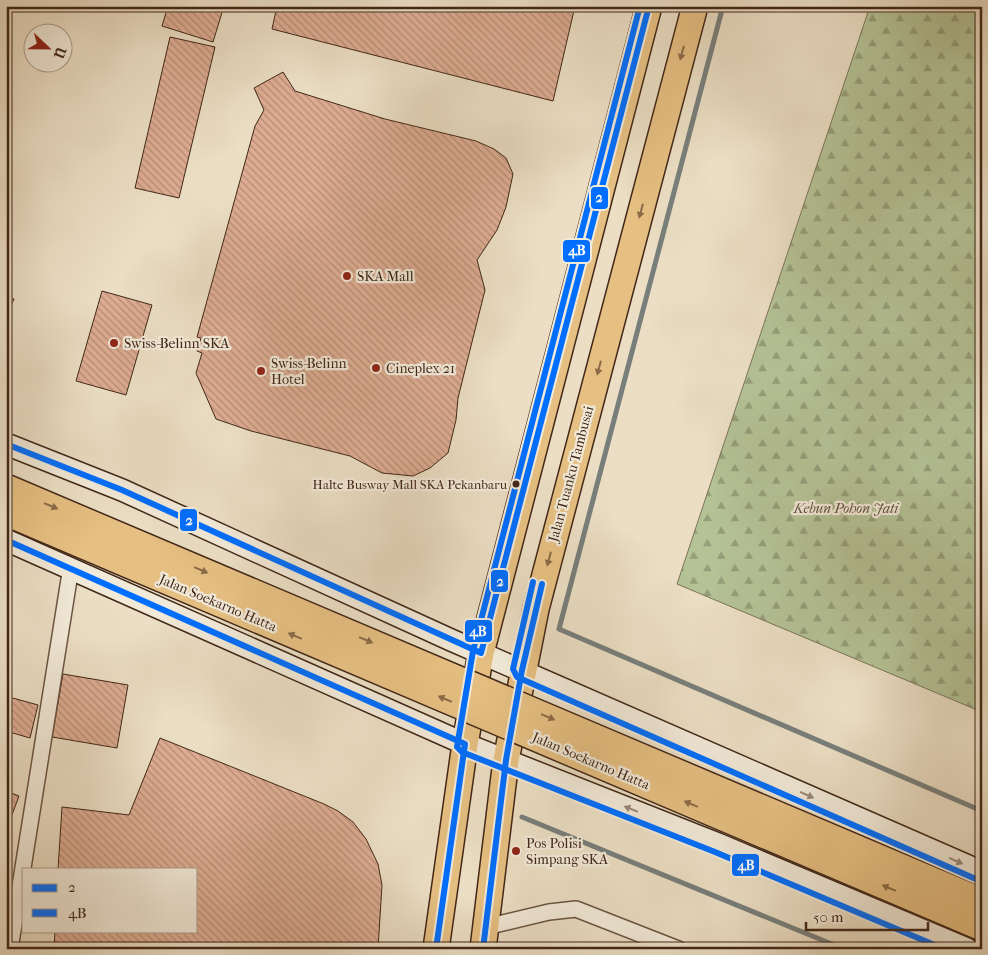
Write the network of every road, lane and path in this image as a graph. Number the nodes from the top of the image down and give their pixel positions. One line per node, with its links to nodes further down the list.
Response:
1 (649, 6): 8 (main road)
2 (695, 6): 9 (main road, Jalan Tuanku Tambusai, one-way to 9)
3 (6, 444): 8 (street)
4 (6, 487): 18 (main road, Jalan Soekarno Hatta, one-way to 18, bridge)
5 (6, 513): 19 (main road, Jalan Soekarno Hatta, one-way to 5, bridge)
6 (6, 540): 7 (street)
7 (71, 567): 11 (street); 15 (street)
8 (481, 653): 9 (street); 10 (main road); 11 (main road)
9 (522, 670): 10 (main road); 12 (main road, Jalan Tuanku Tambusai); 13 (street)
10 (494, 704): 11 (main road); 12 (main road)
11 (465, 744): 12 (street); 22 (main road)
12 (506, 760): 14 (street, one-way to 12); 20 (main road, Jalan Tuanku Tambusai)
13 (752, 771): 14 (street); 16 (street, one-way to 16)
14 (718, 844): 24 (street)
15 (23, 868)
16 (982, 872)
17 (22, 874): 21 (street)
18 (982, 901)
19 (982, 928)
20 (485, 938): 23 (street)
21 (10, 949)
22 (436, 949)
23 (678, 949)
24 (967, 949)

